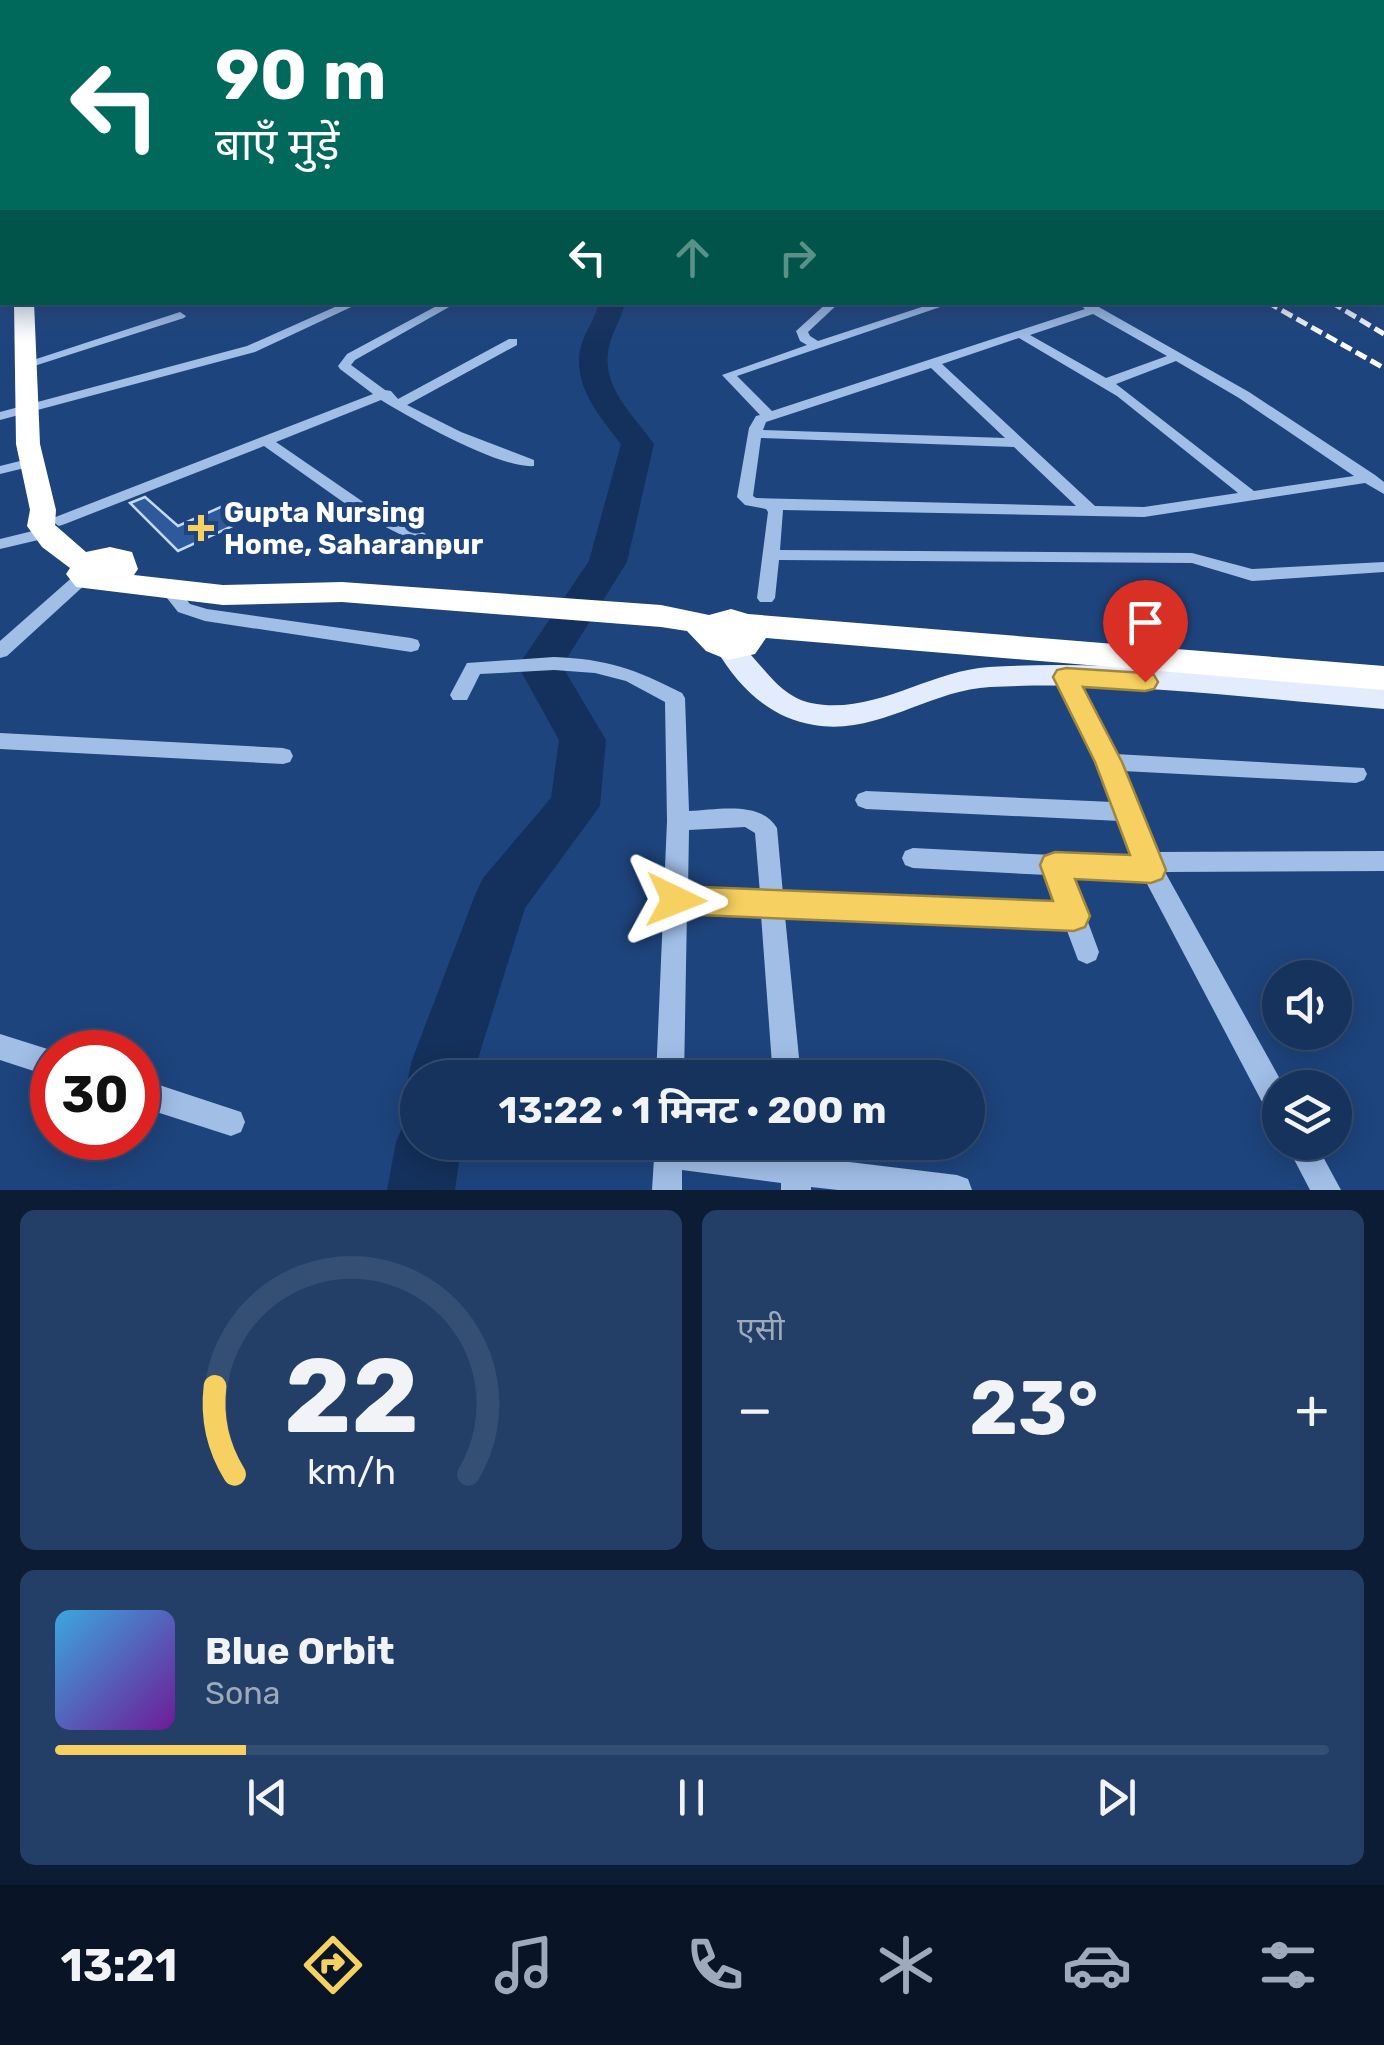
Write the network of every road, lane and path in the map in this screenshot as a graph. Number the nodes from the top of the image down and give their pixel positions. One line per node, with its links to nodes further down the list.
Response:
1 (24, 305): 13 (highway)
2 (350, 305): 16 (street)
3 (447, 305): 15 (street)
4 (832, 305): 10 (street)
5 (941, 305): 10 (street)
6 (1088, 306): 8 (street); 11 (street)
7 (180, 316): 13 (street)
8 (1020, 334): 12 (street); 14 (street)
9 (512, 342): 15 (street)
10 (815, 345): 18 (street)
11 (1176, 357): 14 (street); 25 (street)
12 (933, 363): 18 (street); 21 (street)
13 (27, 364): 16 (highway)
14 (1106, 382): 27 (street)
15 (393, 398): 20 (street); 23 (street)
16 (29, 410): 17 (street); 22 (highway)
17 (0, 416)
18 (769, 416): 19 (street)
19 (755, 434): 21 (street); 28 (street)
20 (267, 442): 30 (street); 32 (street)
21 (1018, 442): 29 (street)
22 (32, 462): 24 (street); 30 (highway)
23 (529, 464)
24 (0, 470)
25 (1370, 478): 26 (street); 27 (street)
26 (1384, 488)
27 (1252, 496): 29 (street)
28 (772, 505): 29 (street); 33 (street)
29 (1092, 512)
30 (49, 521): 31 (street); 35 (highway)
31 (0, 544)
32 (443, 549)
33 (773, 556): 34 (street); 38 (street)
34 (1384, 567)
35 (100, 570): 36 (highway); 37 (highway); 41 (street)
36 (342, 592): 37 (highway); 39 (highway)
37 (172, 593): 40 (street)
38 (766, 598)
39 (728, 636): 42 (main road); 43 (highway)
40 (411, 645)
41 (0, 652)
42 (1066, 677): 45 (main road); 48 (street)
43 (1384, 678)
44 (460, 696): 52 (street)
45 (1384, 698)
46 (0, 740): 47 (street)
47 (283, 756)
48 (1108, 762): 49 (street); 51 (street)
49 (1356, 774)
50 (866, 800): 51 (street)
51 (1126, 812): 56 (street)
52 (678, 822): 57 (street); 58 (street)
53 (912, 858): 55 (street)
54 (1384, 862): 56 (street)
55 (1055, 865): 56 (street); 59 (street)
56 (1149, 866): 65 (street)
57 (676, 900): 58 (street); 63 (street)
58 (774, 904): 59 (street); 64 (street)
59 (1074, 916): 60 (street)
60 (1087, 952)
61 (0, 1047): 62 (street)
62 (30, 1057)
63 (671, 1060)
64 (786, 1060)
65 (1262, 1075)
66 (160, 1099): 67 (street)
67 (231, 1122)
68 (667, 1160): 72 (street)
69 (748, 1160): 71 (street)
70 (1310, 1160): 74 (street)
71 (794, 1167): 73 (street)
72 (666, 1190)
73 (957, 1190)
74 (1326, 1190)

